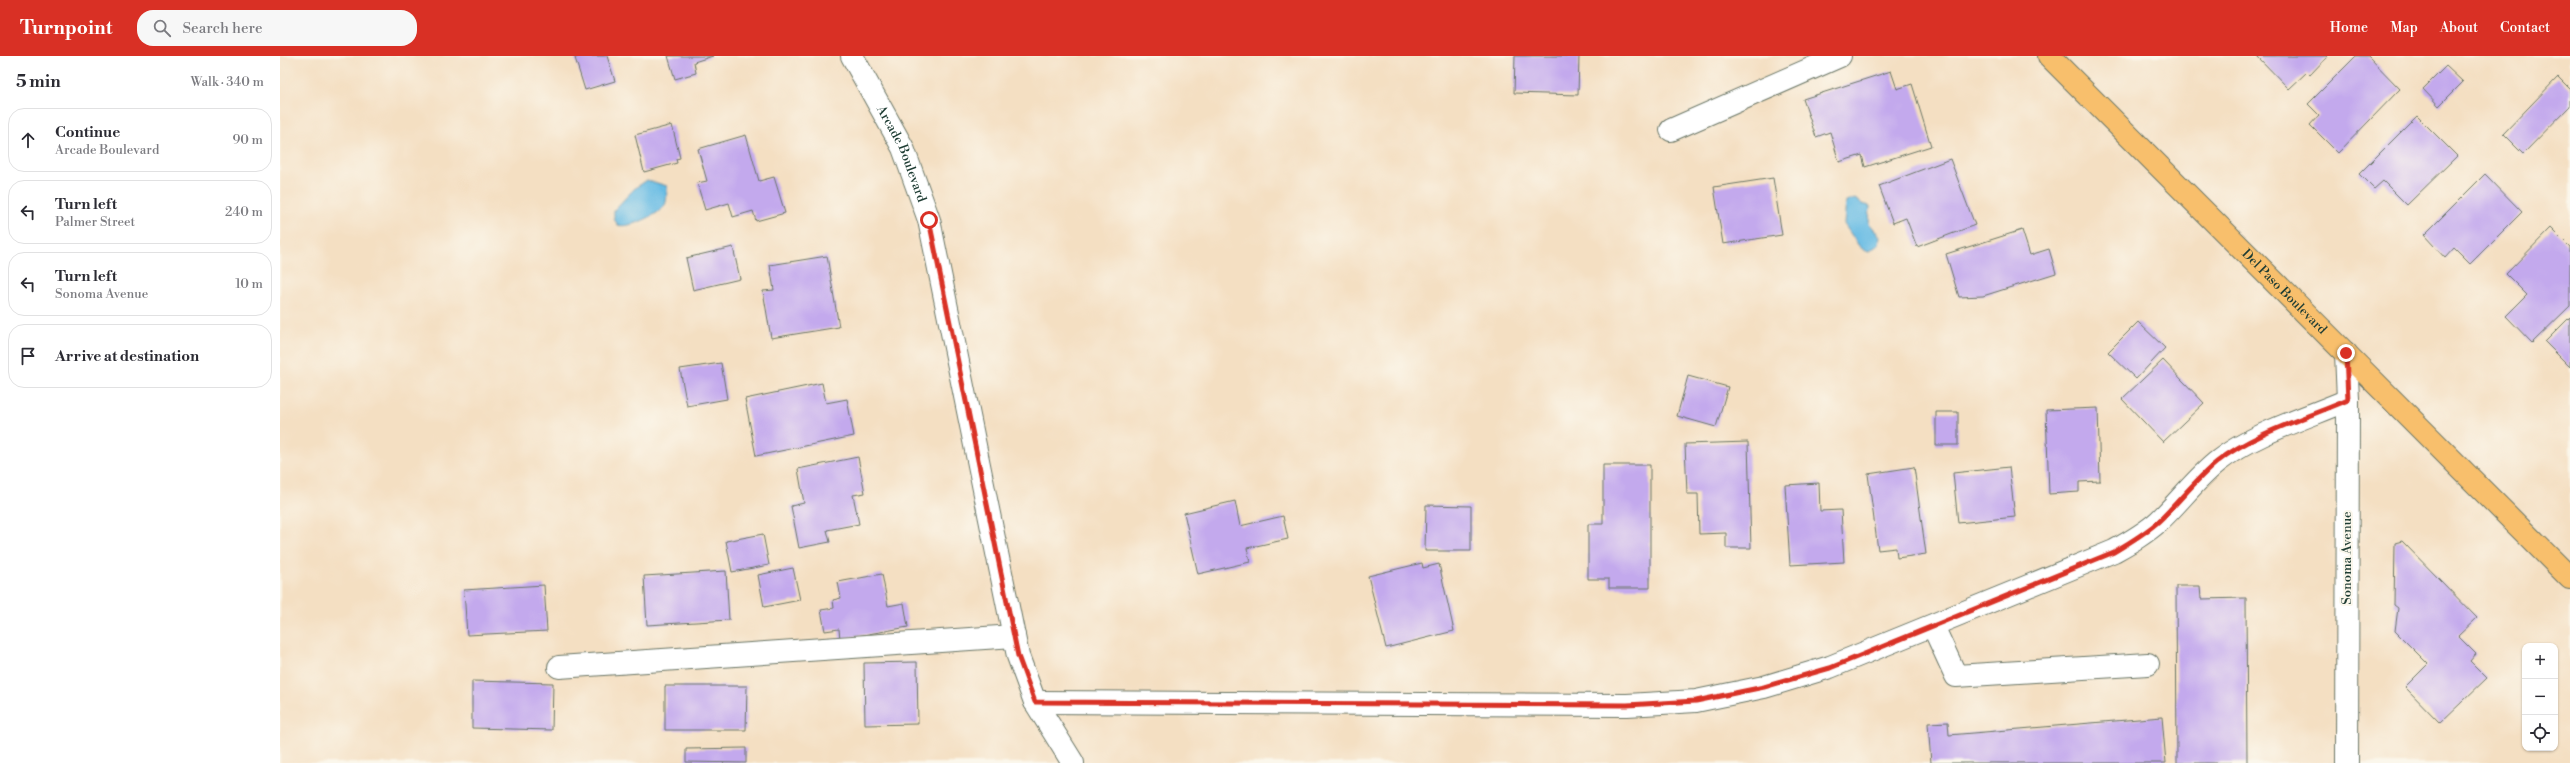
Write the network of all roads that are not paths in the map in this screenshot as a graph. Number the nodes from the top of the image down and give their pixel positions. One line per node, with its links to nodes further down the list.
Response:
1 (852, 56): 9 (street, Arcade Boulevard)
2 (1840, 56): 4 (street)
3 (2049, 56): 5 (main road, Del Paso Boulevard)
4 (1671, 130)
5 (2346, 353): 6 (street, Sonoma Avenue); 7 (main road, Del Paso Boulevard)
6 (2348, 400): 8 (street); 14 (street, Sonoma Avenue)
7 (2570, 578)
8 (1933, 626): 10 (street); 12 (street)
9 (1014, 636): 11 (street); 12 (street, Arcade Boulevard)
10 (2148, 664)
11 (559, 668)
12 (1035, 702): 13 (street, Arcade Boulevard)
13 (1073, 763)
14 (2346, 763)

